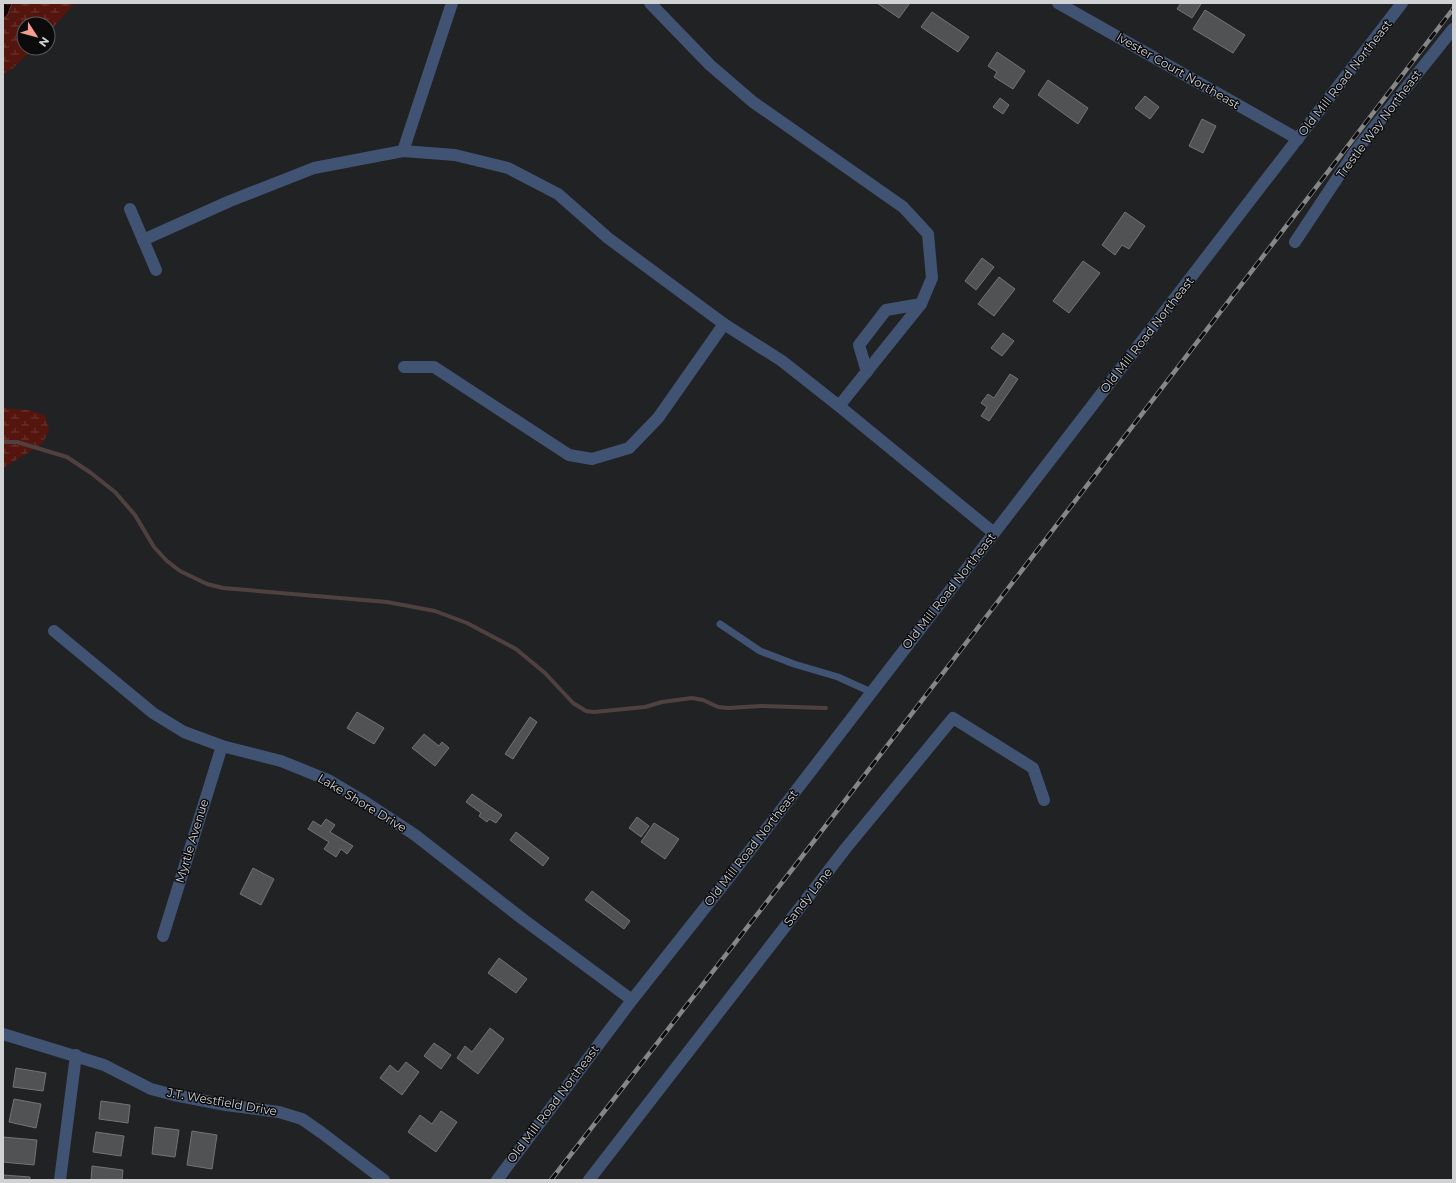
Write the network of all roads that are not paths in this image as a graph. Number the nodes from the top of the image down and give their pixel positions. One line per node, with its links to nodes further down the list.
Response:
1 (452, 3): 7 (street)
2 (650, 3): 12 (street)
3 (1058, 3): 6 (street, Ivester Court Northeast)
4 (1402, 3): 6 (street, Old Mill Road Northeast)
5 (1453, 29): 10 (street, Trestle Way Northeast)
6 (1298, 139): 17 (street, Old Mill Road Northeast)
7 (403, 151): 9 (street); 13 (street)
8 (130, 208): 9 (street)
9 (144, 240): 11 (street)
10 (1295, 242)
11 (156, 270)
12 (920, 304): 15 (street); 15 (street)
13 (724, 324): 14 (street); 16 (street)
14 (404, 367)
15 (867, 372): 16 (street)
16 (839, 406): 17 (street)
17 (994, 533): 20 (street, Old Mill Road Northeast)
18 (720, 624): 20 (lane)
19 (54, 631): 21 (street, Lake Shore Drive)
20 (871, 692): 24 (street, Old Mill Road Northeast)
21 (222, 746): 23 (street, Myrtle Avenue); 24 (street, Lake Shore Drive)
22 (1044, 800): 30 (street, Sandy Lane)
23 (163, 936)
24 (632, 1000): 29 (street, Old Mill Road Northeast)
25 (3, 1034): 26 (street, J.T. Westfield Drive)
26 (76, 1055): 27 (street); 28 (street, J.T. Westfield Drive)
27 (60, 1180)
28 (384, 1180)
29 (497, 1180)
30 (589, 1180)

